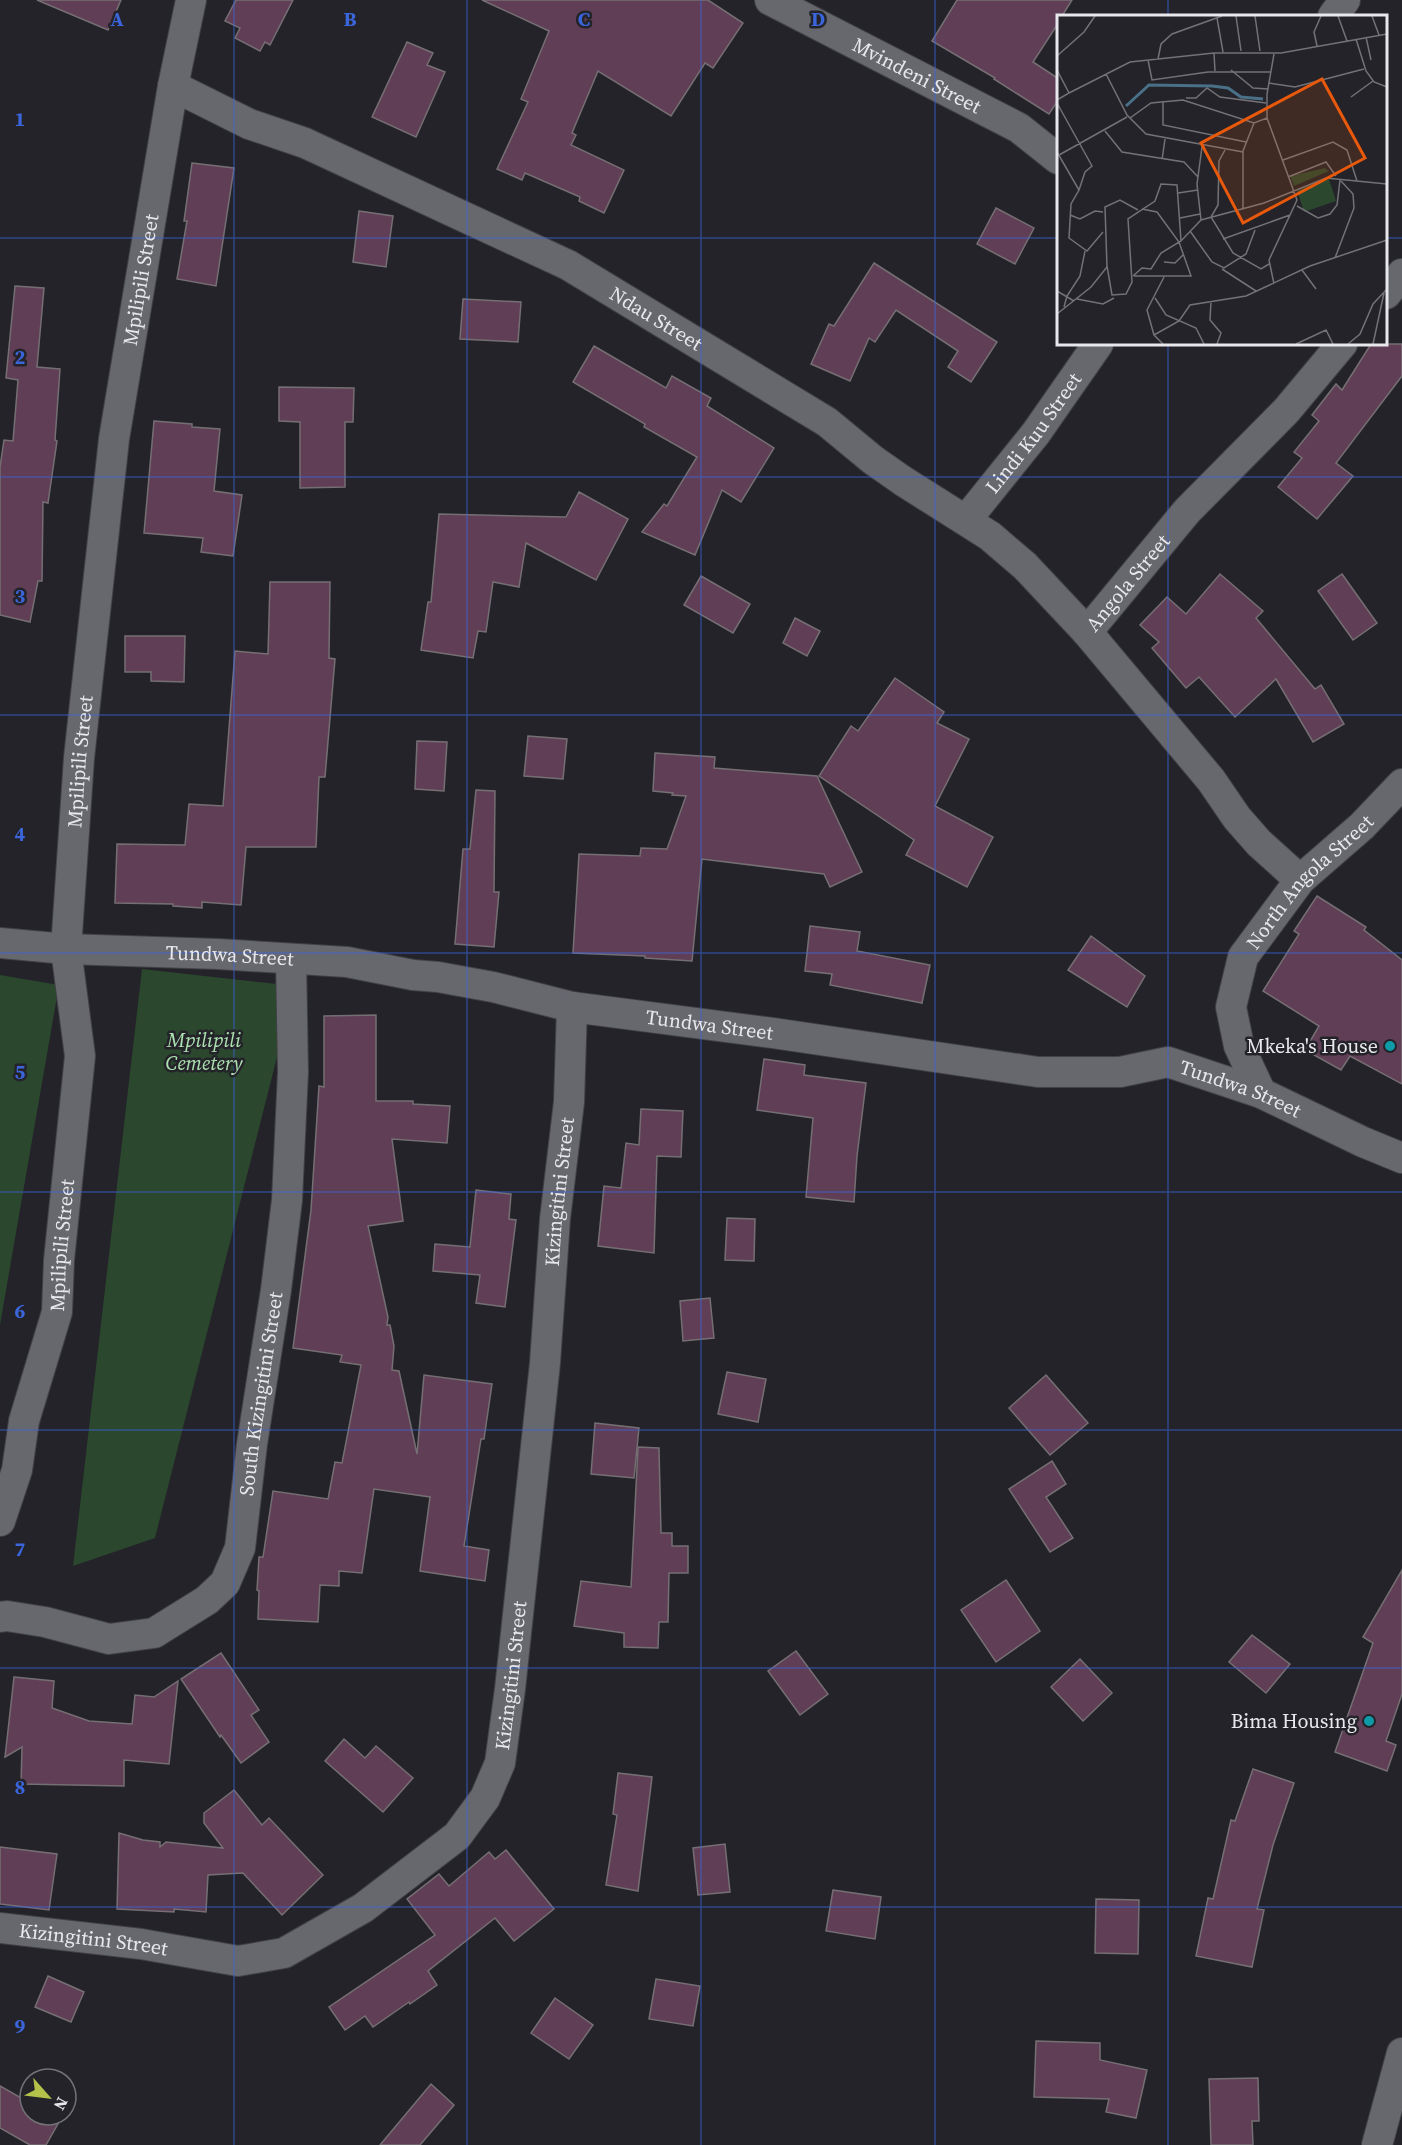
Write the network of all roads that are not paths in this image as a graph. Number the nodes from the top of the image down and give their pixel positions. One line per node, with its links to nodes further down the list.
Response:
1 (191, 0): 5 (street, Mpilipili Street)
2 (770, 0): 6 (street, Mvindeni Street)
3 (1345, 0): 4 (street)
4 (1334, 15)
5 (173, 86): 11 (street, Ndau Street); 16 (street, Mpilipili Street)
6 (1057, 158)
7 (1402, 274): 8 (street)
8 (1387, 293)
9 (1097, 345): 11 (street, Lindi Kuu Street)
10 (1341, 345): 12 (street, Angola Street)
11 (966, 520): 12 (street, Ndau Street)
12 (1088, 632): 14 (street, Angola Street)
13 (1402, 784): 14 (street, North Angola Street)
14 (1300, 880): 19 (street, North Angola Street)
15 (0, 944): 16 (street, Tundwa Street)
16 (66, 950): 17 (street, Tundwa Street); 21 (street, Mpilipili Street)
17 (291, 959): 18 (street, Tundwa Street); 22 (street, South Kizingitini Street)
18 (572, 1007): 19 (street, Tundwa Street); 23 (street, Kizingitini Street)
19 (1262, 1093): 20 (street, Tundwa Street)
20 (1402, 1158)
21 (0, 1521)
22 (0, 1617)
23 (0, 1928)
24 (1402, 2053): 25 (street)
25 (1377, 2145)

